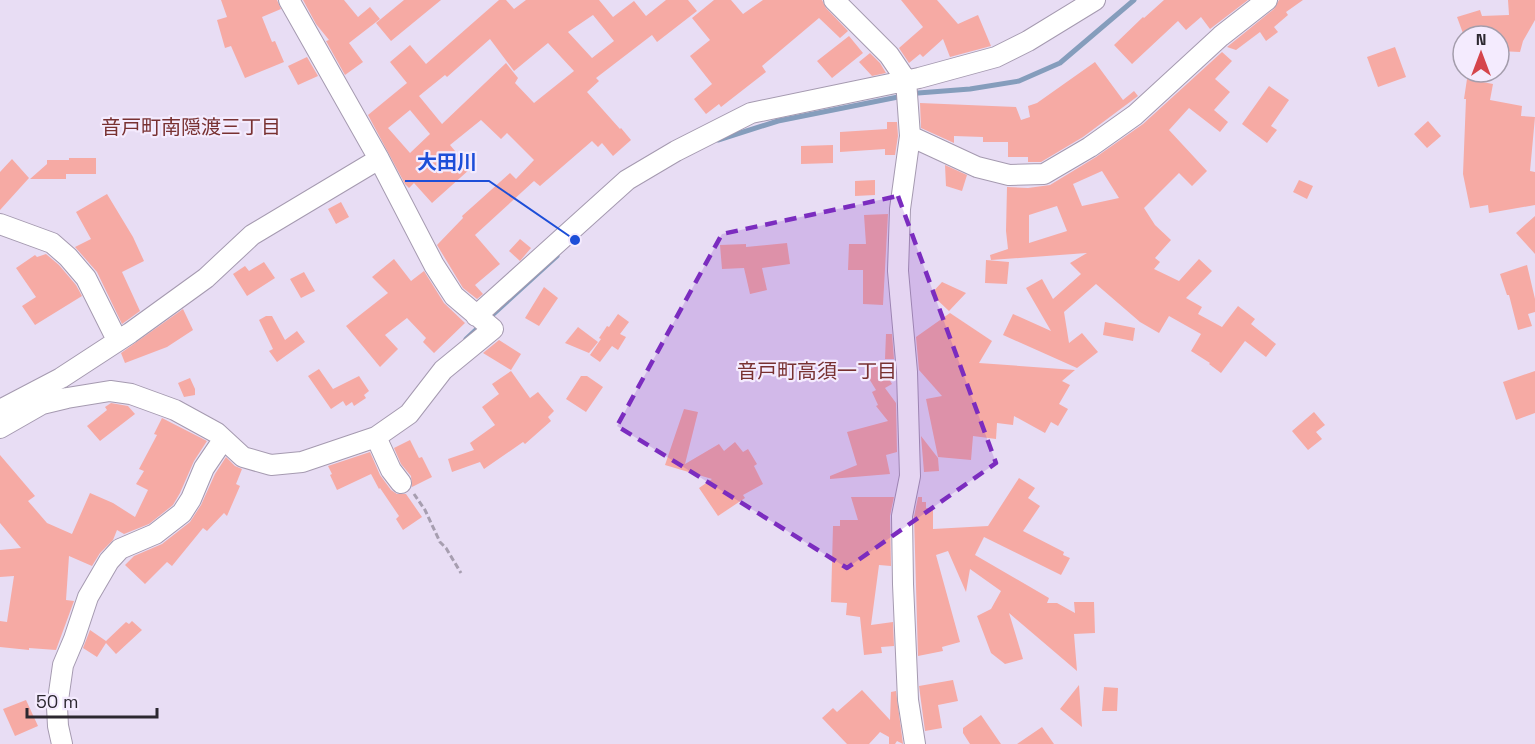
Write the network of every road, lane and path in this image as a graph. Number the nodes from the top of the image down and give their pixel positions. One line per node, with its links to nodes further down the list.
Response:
1 (289, 0): 7 (street)
2 (834, 0): 5 (street)
3 (1095, 0): 5 (street)
4 (1267, 0): 6 (street)
5 (906, 80): 6 (street); 9 (street)
6 (910, 136): 18 (street)
7 (379, 159): 9 (street); 10 (street)
8 (0, 224): 10 (street)
9 (476, 316): 13 (street)
10 (117, 340): 11 (street)
11 (0, 410)
12 (0, 428): 14 (street)
13 (376, 436): 14 (street); 15 (street)
14 (224, 440): 17 (street)
15 (401, 483): 16 (path)
16 (461, 573)
17 (62, 744)
18 (915, 744)

